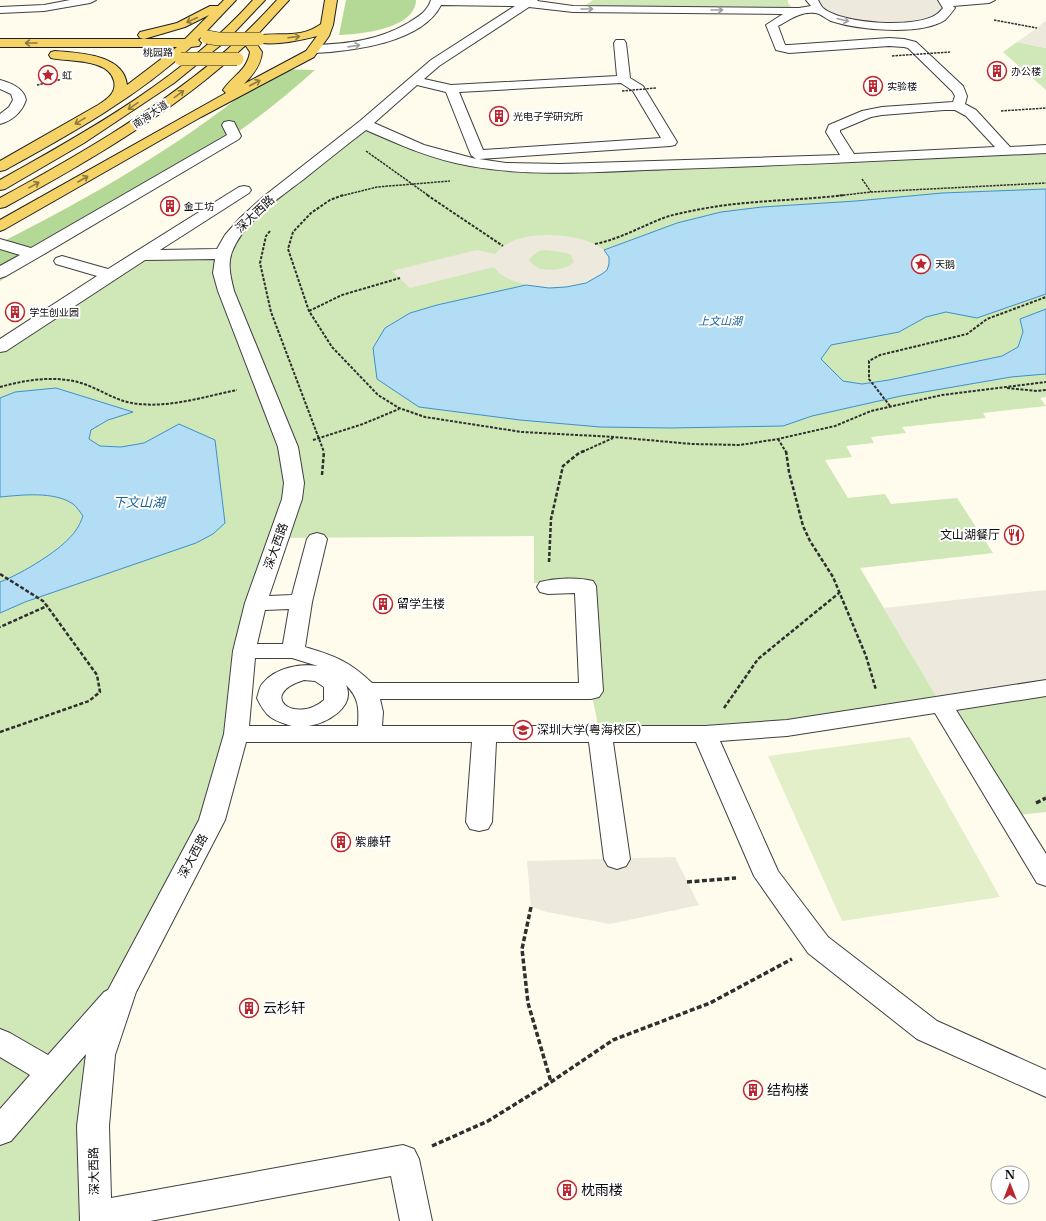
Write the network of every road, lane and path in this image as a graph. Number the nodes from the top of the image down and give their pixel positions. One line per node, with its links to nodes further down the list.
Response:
1 (3, 0): 12 (street)
2 (90, 0): 16 (street)
3 (225, 0): 22 (main road, one-way to 22)
4 (230, 0): 24 (main road)
5 (259, 0): 60 (main road, 南海大道, one-way to 60)
6 (283, 0): 62 (main road, 南海大道, one-way to 6)
7 (332, 0): 19 (main road)
8 (575, 0): 15 (street)
9 (990, 0): 13 (street)
10 (437, 1): 11 (street); 26 (street, one-way to 10)
11 (529, 1): 15 (street); 34 (street, 深大西路)
12 (0, 2)
13 (945, 2): 14 (street, one-way to 13)
14 (814, 4): 17 (street)
15 (564, 7): 17 (street, one-way to 17)
16 (0, 10)
17 (799, 11): 30 (street)
18 (996, 20): 20 (path)
19 (327, 25): 25 (main road, one-way to 19); 26 (main road)
20 (1037, 28)
21 (0, 43): 22 (main road, 桃园路, one-way to 21)
22 (61, 43): 24 (main road, 桃园路)
23 (620, 43): 36 (street)
24 (192, 45): 25 (main road, 桃园路); 25 (main road, bridge); 28 (main road, 桃园路); 32 (main road, bridge); 41 (main road)
25 (253, 46): 26 (main road, 桃园路); 32 (main road)
26 (315, 49): 45 (main road, one-way to 26)
27 (950, 52): 30 (path, bridge)
28 (36, 53): 29 (main road, 桃园路); 41 (main road)
29 (0, 54)
30 (922, 54): 31 (path, bridge); 42 (street)
31 (892, 56)
32 (247, 73): 45 (main road)
33 (69, 77): 40 (path)
34 (415, 81): 38 (street); 47 (street, 深大西路)
35 (0, 84): 40 (street)
36 (623, 85): 38 (street); 39 (street); 39 (path, bridge)
37 (656, 88): 39 (path, bridge)
38 (451, 89): 53 (street)
39 (638, 89): 50 (street)
40 (15, 90): 46 (street)
41 (113, 101): 56 (main road, one-way to 56)
42 (958, 106): 44 (street); 54 (street)
43 (1046, 108): 44 (path)
44 (971, 113): 52 (street)
45 (196, 114): 63 (main road, one-way to 45)
46 (0, 120)
47 (365, 124): 49 (street, 深大西路); 53 (street)
48 (230, 125): 68 (street)
49 (348, 137): 59 (path); 69 (street, 深大西路)
50 (670, 142): 53 (street); 55 (street)
51 (1046, 148): 52 (street)
52 (1006, 151): 54 (street)
53 (473, 159): 55 (street)
54 (850, 159): 55 (street)
55 (684, 164)
56 (0, 167)
57 (453, 181): 59 (path)
58 (1046, 183): 66 (path)
59 (411, 184): 67 (path); 76 (path)
60 (0, 186)
61 (244, 190): 70 (street)
62 (0, 204)
63 (0, 226)
64 (270, 230): 86 (path)
65 (0, 244): 68 (street)
66 (595, 244)
67 (503, 246)
68 (33, 254): 72 (street)
69 (223, 254): 70 (street); 79 (street, 深大西路)
70 (142, 255): 73 (street)
71 (62, 261): 73 (street)
72 (0, 273)
73 (110, 275): 77 (street)
74 (400, 278): 76 (path)
75 (1046, 297): 83 (path)
76 (309, 311): 84 (path)
77 (0, 347)
78 (1046, 382): 81 (path)
79 (263, 384): 80 (path); 88 (street, 深大西路)
80 (0, 387)
81 (1002, 387): 82 (path); 83 (path)
82 (1046, 390)
83 (890, 406): 87 (path)
84 (399, 408): 85 (path); 86 (path)
85 (614, 437): 87 (path); 92 (path)
86 (319, 438): 88 (path); 89 (path)
87 (778, 439): 93 (path)
88 (288, 447): 95 (street, 深大西路)
89 (321, 480)
90 (316, 539): 94 (street)
91 (1, 574): 96 (path)
92 (548, 587): 101 (street)
93 (839, 593): 103 (path); 109 (path)
94 (302, 602): 95 (street); 99 (street)
95 (256, 603): 98 (street, 深大西路)
96 (47, 606): 97 (path); 104 (path)
97 (0, 627)
98 (244, 651): 99 (street); 105 (street, 深大西路)
99 (293, 651): 101 (street)
100 (1046, 688): 102 (street)
101 (366, 691): 106 (street)
102 (941, 704): 103 (street); 113 (street)
103 (882, 712): 109 (street)
104 (0, 732)
105 (236, 734): 106 (street); 117 (street, 深大西路)
106 (369, 734): 107 (street)
107 (484, 734): 108 (street); 110 (street)
108 (600, 734): 109 (street); 111 (street)
109 (705, 734): 112 (street)
110 (479, 822)
111 (617, 859)
112 (767, 876): 114 (path); 116 (street)
113 (1046, 876)
114 (687, 882)
115 (531, 908): 120 (path)
116 (818, 945): 120 (path); 121 (street)
117 (122, 991): 119 (street); 124 (street, 深大西路)
118 (0, 1042): 119 (street)
119 (52, 1072): 122 (street)
120 (551, 1082): 123 (path)
121 (1046, 1084)
122 (0, 1132)
123 (403, 1159): 124 (street); 125 (street)
124 (95, 1219)
125 (416, 1221)

